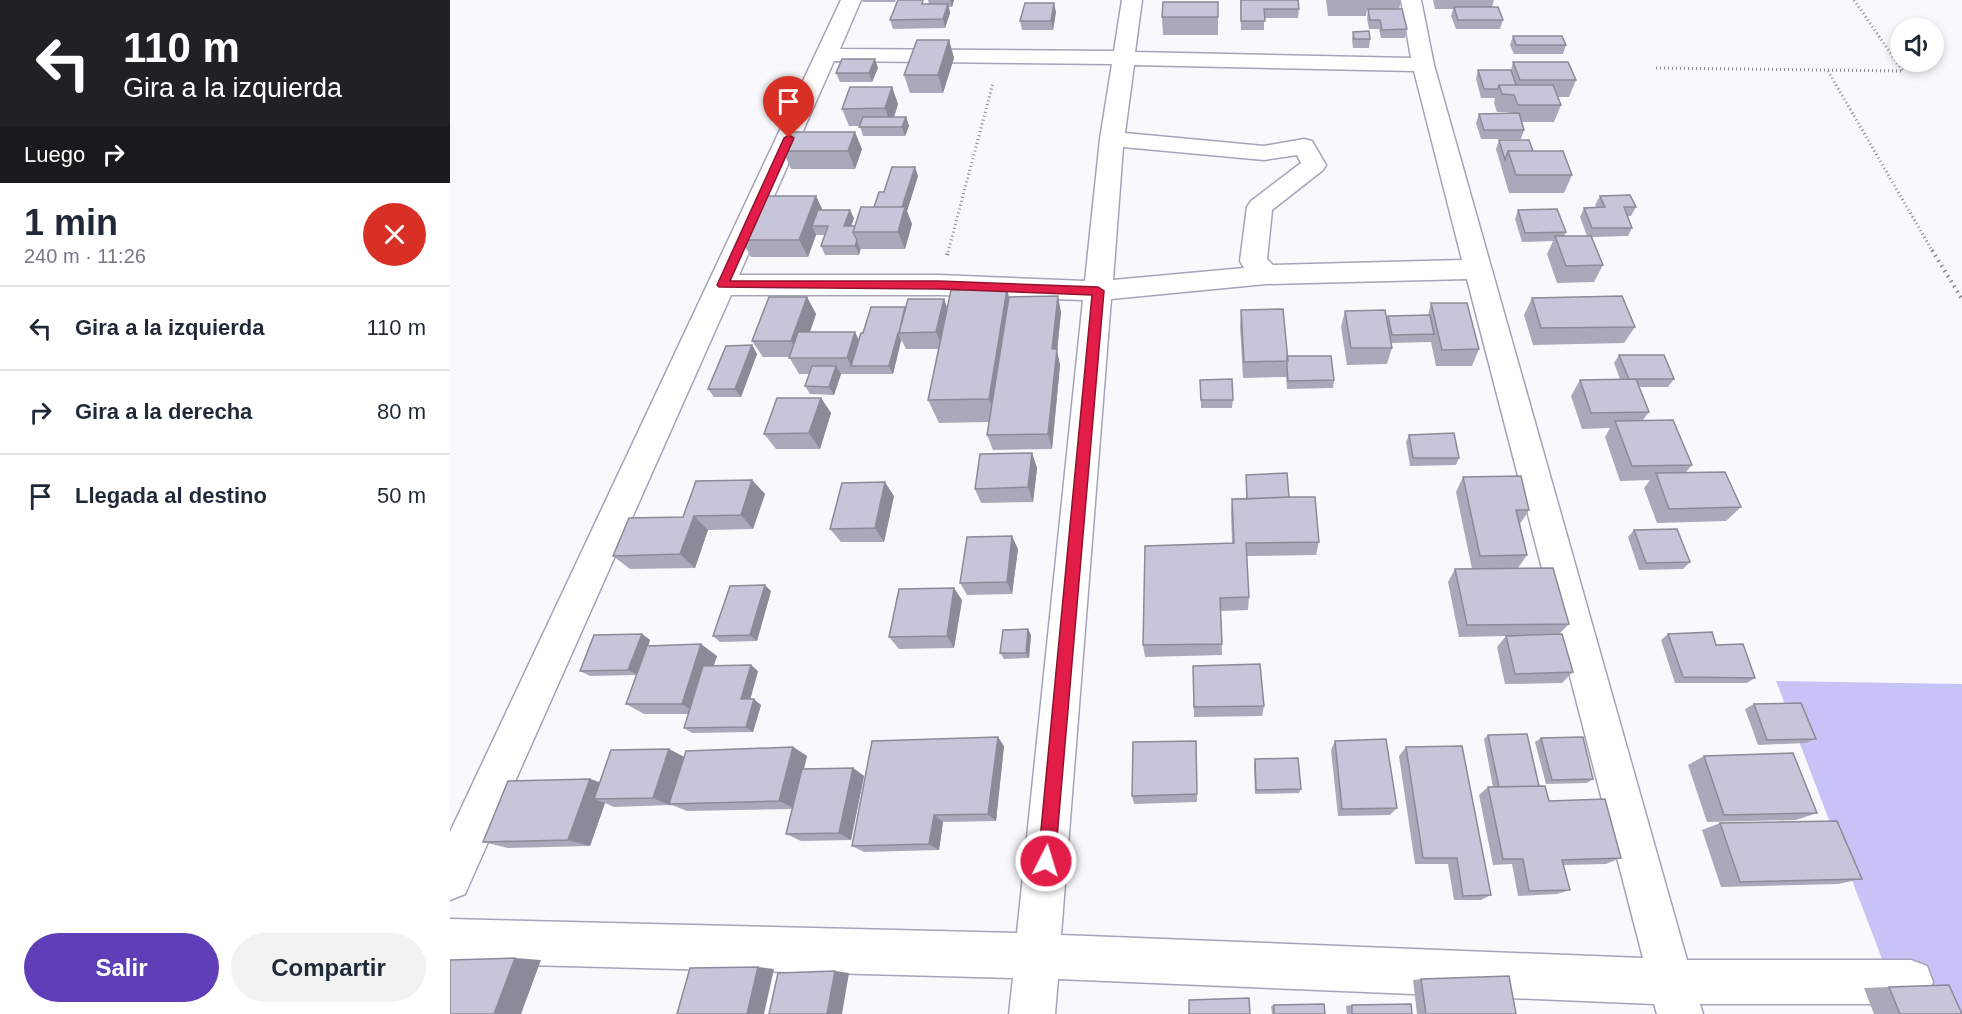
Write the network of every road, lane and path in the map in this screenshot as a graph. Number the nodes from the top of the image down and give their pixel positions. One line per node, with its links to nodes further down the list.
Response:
1 (851, 0): 5 (street)
2 (1132, 0): 7 (street)
3 (1410, 0): 8 (street)
4 (1854, 0): 10 (path)
5 (826, 55): 6 (street); 14 (street)
6 (1000, 55): 7 (street); 15 (path)
7 (1125, 58): 8 (street); 11 (street)
8 (1423, 65): 12 (street)
9 (1656, 68): 10 (path)
10 (1828, 71): 17 (path)
11 (1112, 139): 13 (street); 16 (street)
12 (1478, 269): 13 (street); 22 (street)
13 (1266, 275): 16 (street)
14 (723, 285): 15 (street); 18 (street)
15 (939, 285): 16 (street)
16 (1098, 291): 20 (street)
17 (1962, 299)
18 (450, 879)
19 (450, 941): 20 (street)
20 (1038, 956): 22 (street); 23 (street)
21 (1911, 982): 22 (street)
22 (1676, 998)
23 (1032, 1014)

